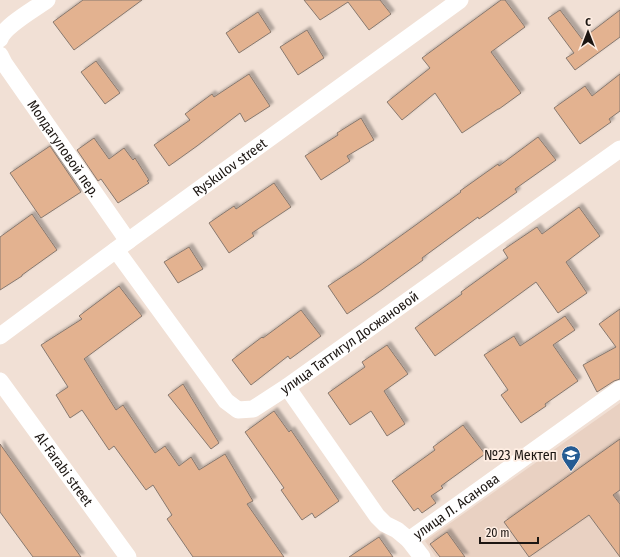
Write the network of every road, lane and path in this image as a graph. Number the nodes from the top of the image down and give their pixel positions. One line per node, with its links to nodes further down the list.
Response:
1 (47, 0): 3 (street)
2 (460, 0): 6 (street, Ryskulov street)
3 (0, 39)
4 (0, 55): 6 (street, Молдагуловой пер.)
5 (620, 149): 9 (street, улица Таттигул Досжановой)
6 (122, 246): 7 (street, Ryskulov street); 9 (street, улица Таттигул Досжановой)
7 (0, 336)
8 (0, 381): 12 (street, Al-Farabi street)
9 (287, 387): 11 (street)
10 (620, 389): 11 (street, улица Л. Асанова)
11 (409, 540): 13 (street)
12 (128, 557)
13 (422, 557)

